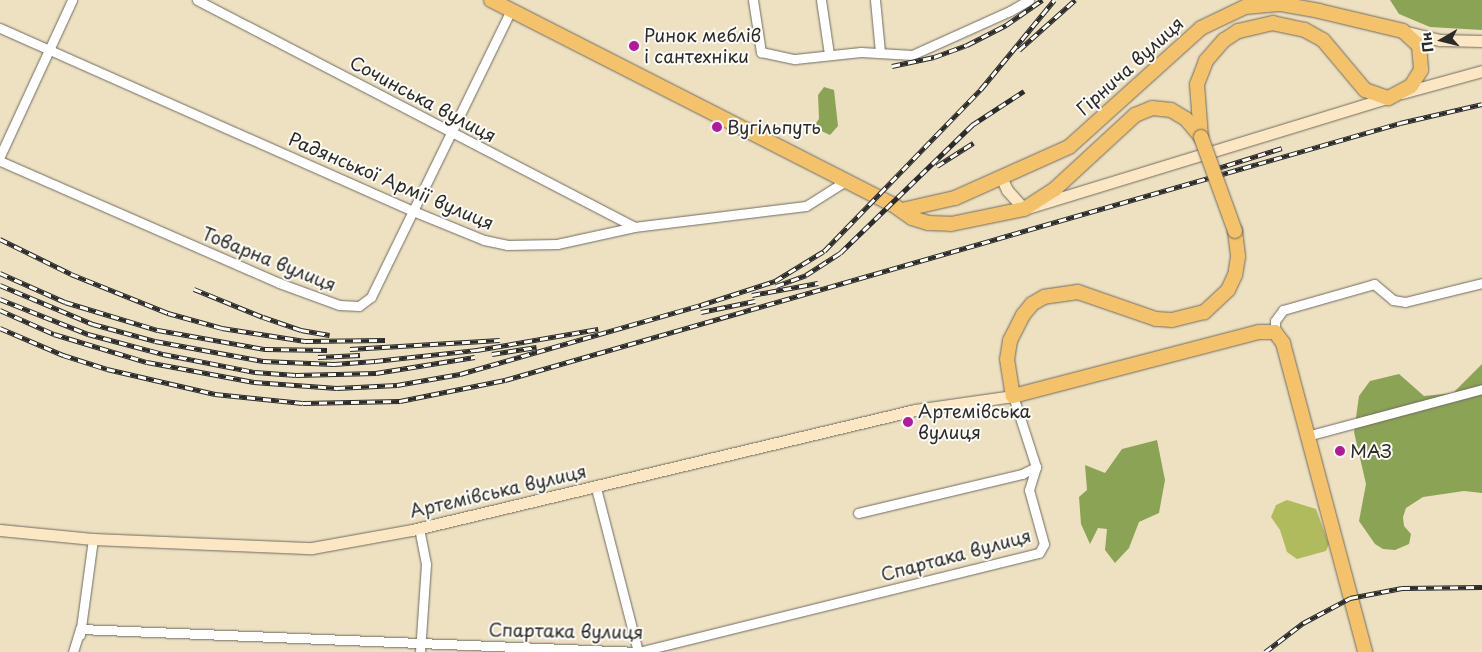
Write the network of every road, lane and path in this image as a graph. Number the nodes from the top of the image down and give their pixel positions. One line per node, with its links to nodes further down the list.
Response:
1 (72, 0): 12 (street)
2 (197, 0): 17 (street, Сочинська вулиця)
3 (492, 0): 8 (main road)
4 (752, 0): 14 (street)
5 (821, 0): 14 (street)
6 (875, 0): 13 (street)
7 (1029, 0): 13 (street)
8 (510, 10): 17 (street, Товарна вулиця); 22 (main road)
9 (0, 28): 12 (street, Радянської Армії вулиця)
10 (1403, 31): 11 (main road, Гірнича вулиця); 16 (main road); 21 (main road, Гірнича вулиця)
11 (1482, 41)
12 (48, 47): 19 (street); 25 (street, Радянської Армії вулиця)
13 (880, 52): 14 (street)
14 (829, 54)
15 (1482, 71): 16 (main road)
16 (1393, 96): 18 (main road); 23 (main road)
17 (451, 132): 25 (street, Товарна вулиця); 26 (street, Сочинська вулиця)
18 (1201, 137): 23 (main road); 30 (main road, bridge)
19 (0, 156)
20 (0, 161): 25 (street, Товарна вулиця)
21 (1001, 177): 23 (main road); 24 (main road, Гірнича вулиця)
22 (844, 182): 24 (main road); 26 (street, Радянської Армії вулиця)
23 (1024, 208): 24 (main road)
24 (902, 210)
25 (413, 211): 26 (street, Радянської Армії вулиця)
26 (634, 227)
27 (1482, 283): 28 (street)
28 (1279, 338): 30 (main road, Артемівська вулиця); 31 (main road)
29 (1482, 389): 31 (street)
30 (1013, 396): 32 (street); 33 (main road, Артемівська вулиця)
31 (1307, 436): 43 (main road)
32 (1036, 467): 34 (street); 42 (street, Спартака вулиця)
33 (596, 488): 35 (main road, Артемівська вулиця); 42 (street)
34 (858, 513)
35 (419, 528): 37 (main road, Артемівська вулиця); 39 (street)
36 (0, 530): 37 (main road, Артемівська вулиця)
37 (94, 538): 38 (street)
38 (80, 629): 39 (street, Спартака вулиця); 40 (street); 41 (street)
39 (420, 647): 42 (street, Спартака вулиця)
40 (73, 652)
41 (79, 652)
42 (638, 652)
43 (1365, 652)

